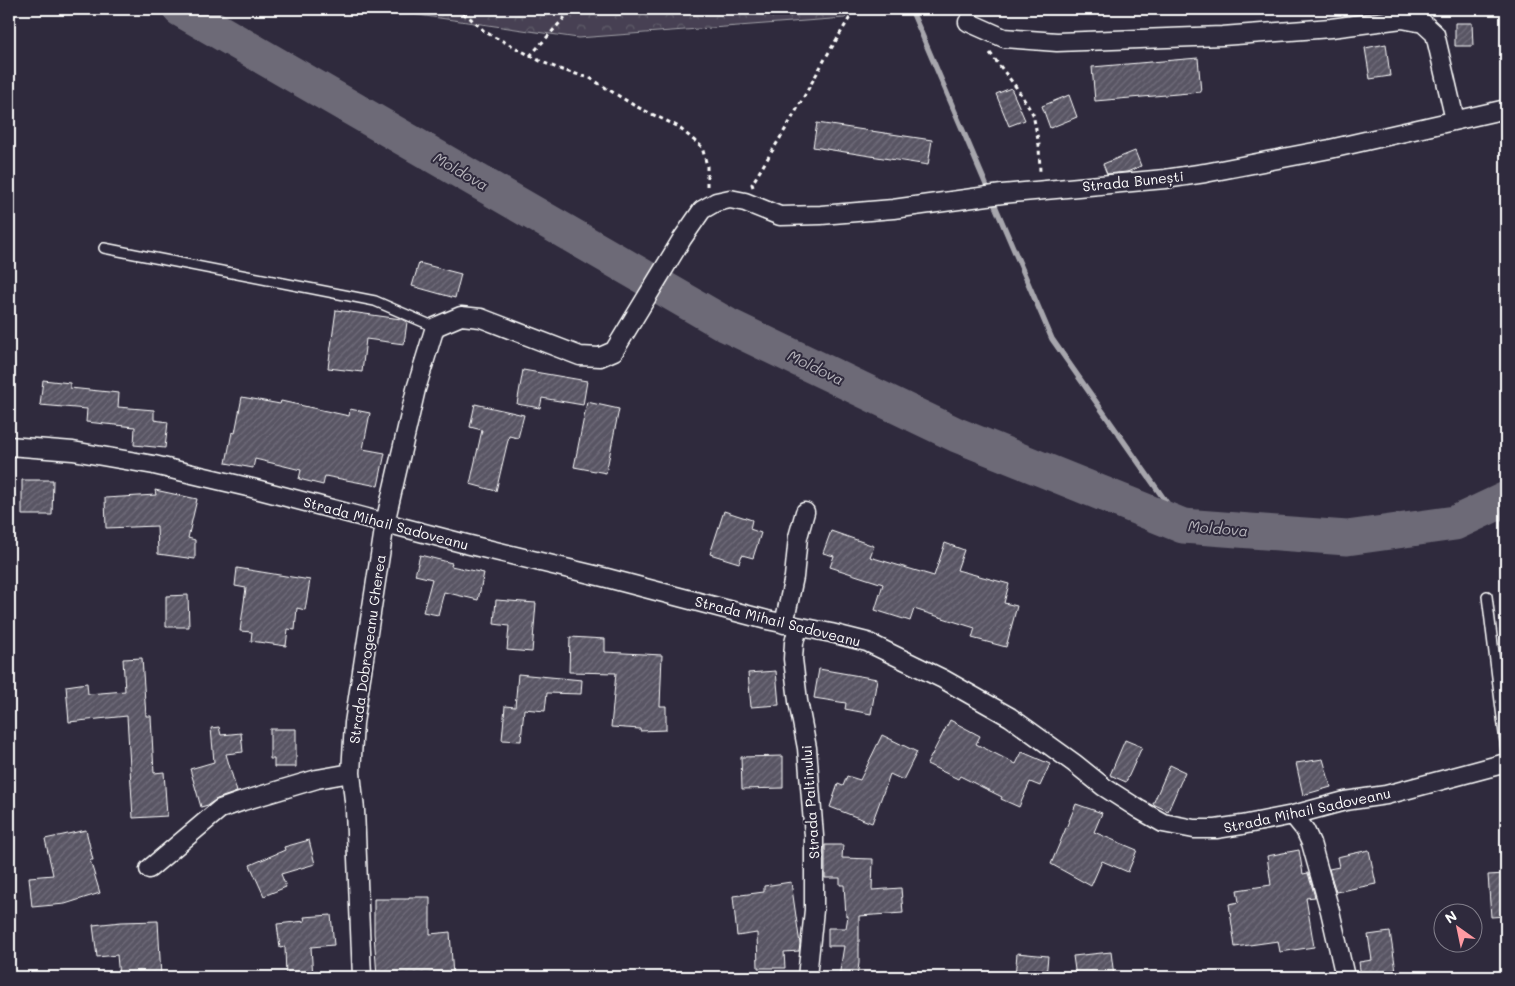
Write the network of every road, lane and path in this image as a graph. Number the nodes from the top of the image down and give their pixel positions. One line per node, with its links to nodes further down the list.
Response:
1 (456, 9): 6 (path)
2 (570, 9): 6 (path)
3 (854, 9): 11 (path)
4 (968, 22): 8 (street)
5 (986, 47): 9 (path)
6 (530, 56): 10 (path)
7 (1506, 109): 8 (street, Strada Bunești)
8 (1455, 120): 9 (street, Strada Bunești)
9 (1041, 190): 11 (street, Strada Bunești)
10 (709, 206): 11 (street, Strada Bunești); 13 (street)
11 (756, 207)
12 (104, 248): 13 (lane)
13 (435, 327): 16 (street, Strada Dobrogeanu Gherea)
14 (9, 446): 16 (street, Strada Mihail Sadoveanu)
15 (805, 512): 18 (street, Strada Paltinului)
16 (385, 523): 18 (street, Strada Mihail Sadoveanu); 21 (street, Strada Dobrogeanu Gherea)
17 (1487, 596): 19 (lane)
18 (791, 626): 22 (street, Strada Mihail Sadoveanu); 25 (street, Strada Paltinului)
19 (1506, 750)
20 (1506, 763): 22 (street, Strada Mihail Sadoveanu)
21 (352, 773): 23 (street); 24 (street, Strada Dobrogeanu Gherea)
22 (1293, 815): 26 (street)
23 (149, 869)
24 (362, 977)
25 (807, 977)
26 (1345, 977)

